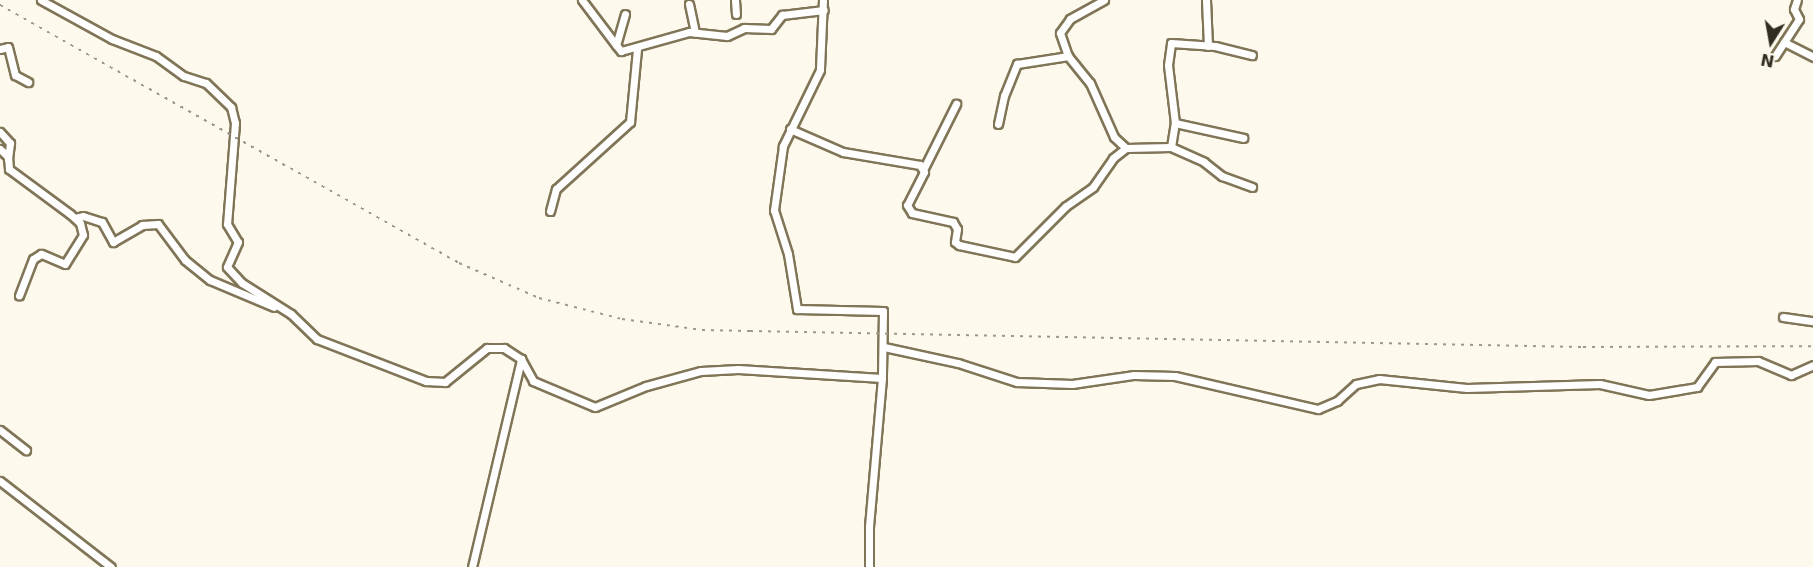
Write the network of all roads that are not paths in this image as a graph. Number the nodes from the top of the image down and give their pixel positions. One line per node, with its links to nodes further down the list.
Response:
1 (41, 0): 39 (street)
2 (582, 0): 14 (street)
3 (735, 0): 11 (street)
4 (824, 0): 9 (street)
5 (1104, 0): 19 (street)
6 (1206, 0): 15 (street)
7 (1797, 0): 13 (street)
8 (689, 4): 12 (street)
9 (824, 10): 12 (street); 26 (street)
10 (625, 14): 14 (street)
11 (736, 14)
12 (695, 32): 17 (street)
13 (1784, 42): 20 (street); 21 (street)
14 (616, 45): 17 (street)
15 (1208, 46): 18 (street); 24 (street)
16 (0, 49): 22 (street)
17 (637, 49): 35 (street)
18 (1252, 55)
19 (1068, 56): 25 (street); 30 (street)
20 (1775, 56)
21 (1813, 57)
22 (28, 82)
23 (956, 104): 33 (street)
24 (1175, 123): 28 (street); 29 (street)
25 (998, 124)
26 (790, 129): 33 (street); 43 (street)
27 (0, 132): 32 (street)
28 (1243, 138)
29 (1171, 147): 30 (street); 34 (street)
30 (1126, 148): 33 (street)
31 (0, 149): 32 (street)
32 (8, 159): 36 (street)
33 (924, 168)
34 (1252, 187)
35 (550, 211)
36 (75, 218): 37 (street); 38 (street)
37 (19, 295)
38 (274, 307): 39 (street); 40 (street)
39 (284, 309): 40 (street)
40 (291, 314): 44 (street)
41 (1783, 317): 42 (street)
42 (1813, 321)
43 (884, 347): 45 (street); 46 (street)
44 (521, 359): 46 (street); 51 (street)
45 (1812, 364)
46 (882, 378): 52 (street)
47 (0, 430): 48 (street)
48 (26, 450)
49 (0, 481): 50 (street)
50 (111, 567)
51 (472, 567)
52 (869, 567)

